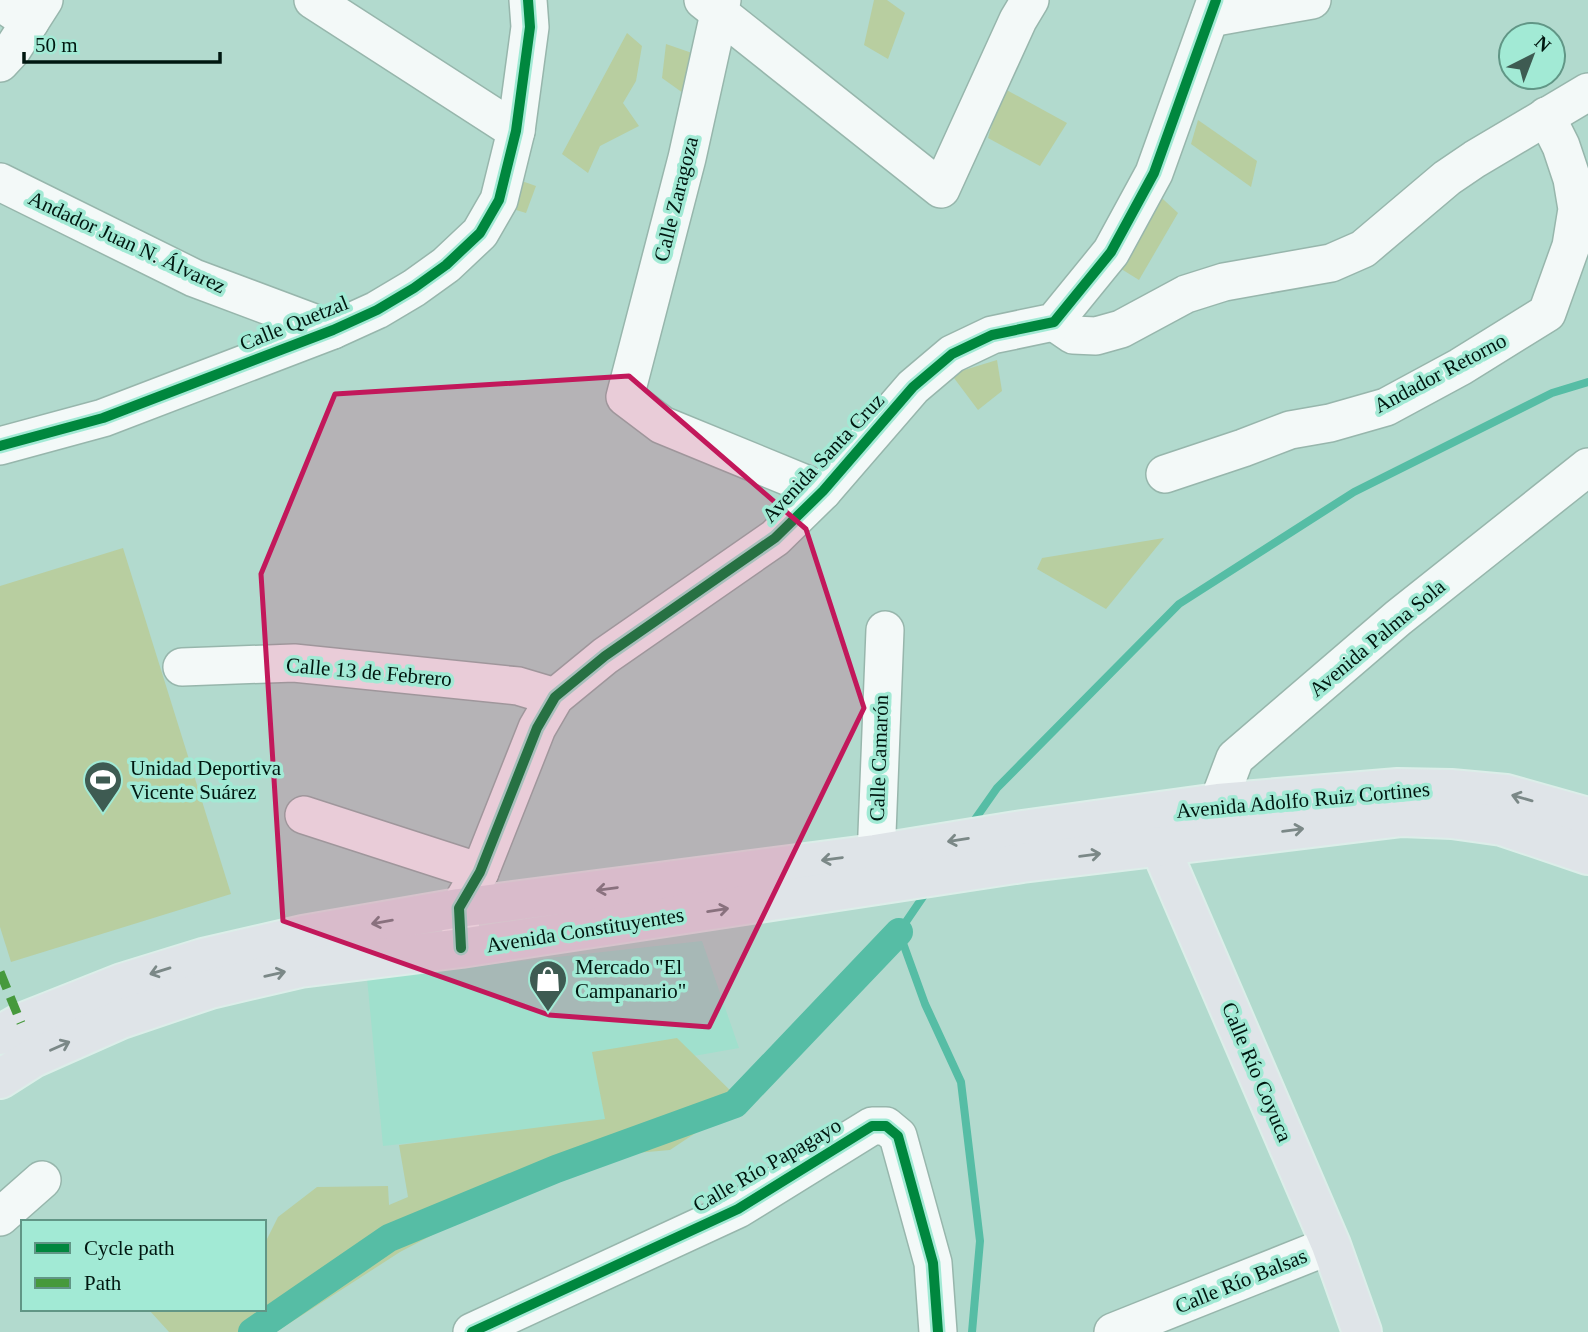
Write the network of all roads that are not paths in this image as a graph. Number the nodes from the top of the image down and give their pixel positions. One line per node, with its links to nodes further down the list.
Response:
1 (313, 0): 12 (street)
2 (528, 0): 12 (street, Calle Quetzal)
3 (1030, 0): 6 (street)
4 (1312, 0): 7 (street)
5 (0, 2): 8 (street)
6 (715, 4): 20 (street, Calle Zaragoza)
7 (1213, 9): 15 (street)
8 (37, 11): 9 (street)
9 (0, 63)
10 (1588, 92): 11 (street)
11 (1549, 123): 13 (street); 15 (street); 19 (street, Andador Retorno)
12 (516, 131): 16 (street, Calle Quetzal)
13 (1588, 135)
14 (0, 182): 16 (street, Andador Juan N. Álvarez)
15 (1054, 322): 20 (street, Avenida Santa Cruz)
16 (334, 330): 17 (street, Calle Quetzal)
17 (0, 446)
18 (1588, 467): 25 (street, Avenida Palma Sola)
19 (1165, 474)
20 (823, 491): 23 (street, Avenida Santa Cruz)
21 (885, 630): 29 (street, Calle Camarón)
22 (182, 667): 23 (street, Calle 13 de Febrero)
23 (555, 697): 30 (street, Avenida Santa Cruz)
24 (304, 815): 30 (street)
25 (1222, 821): 26 (main road, Avenida Adolfo Ruiz Cortines); 27 (main road, Avenida Adolfo Ruiz Cortines)
26 (1155, 830): 28 (main road, Avenida Adolfo Ruiz Cortines); 37 (main road, Calle Río Coyuca)
27 (1585, 837)
28 (1019, 847): 29 (main road, Avenida Constituyentes)
29 (889, 868): 31 (main road, Avenida Constituyentes, one-way to 31); 32 (main road, Avenida Constituyentes, one-way to 29)
30 (480, 872): 31 (street, Avenida Santa Cruz)
31 (459, 908): 32 (street); 33 (main road, Avenida Constituyentes, one-way to 33)
32 (461, 948): 34 (main road, Avenida Constituyentes, one-way to 32)
33 (0, 1035)
34 (0, 1079)
35 (42, 1180): 36 (street)
36 (0, 1217)
37 (1331, 1245): 40 (street, Calle Río Balsas); 41 (main road, Calle Río Coyuca)
38 (472, 1332): 39 (street, Calle Río Papagayo)
39 (938, 1332)
40 (1113, 1332)
41 (1362, 1332)

